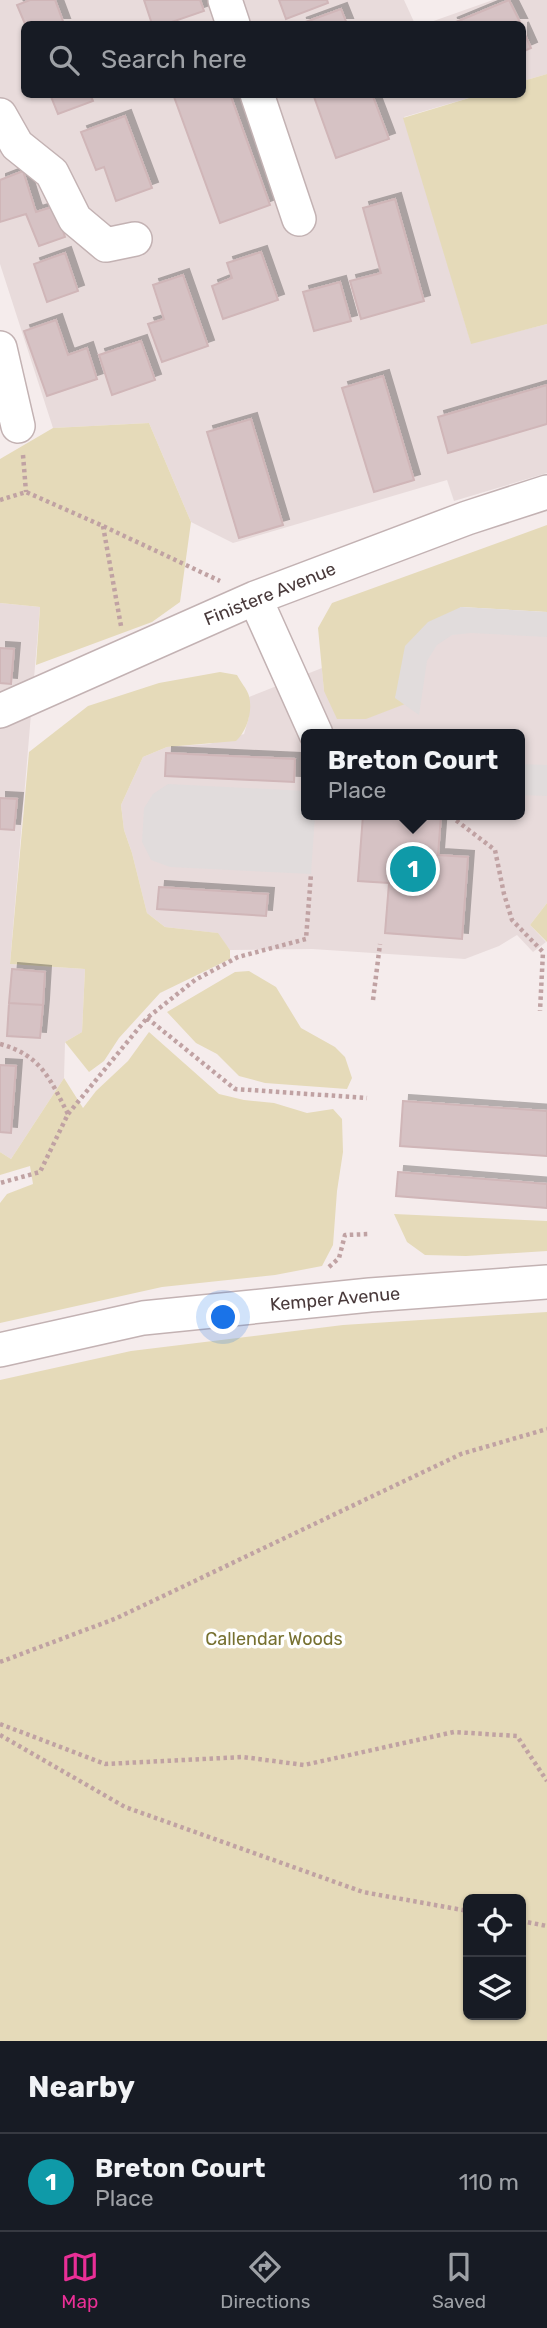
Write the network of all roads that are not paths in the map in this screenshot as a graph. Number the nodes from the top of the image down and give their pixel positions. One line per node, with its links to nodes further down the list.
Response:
1 (225, 0): 2 (street)
2 (232, 21)
3 (258, 98): 5 (street)
4 (0, 115): 6 (street)
5 (299, 219)
6 (135, 239)
7 (0, 348): 8 (street)
8 (18, 426)
9 (547, 492): 10 (street, Finistere Avenue)
10 (256, 598): 11 (street, Finistere Avenue); 12 (street)
11 (0, 711)
12 (314, 729)
13 (547, 1282): 14 (street, Kemper Avenue)
14 (0, 1350)

